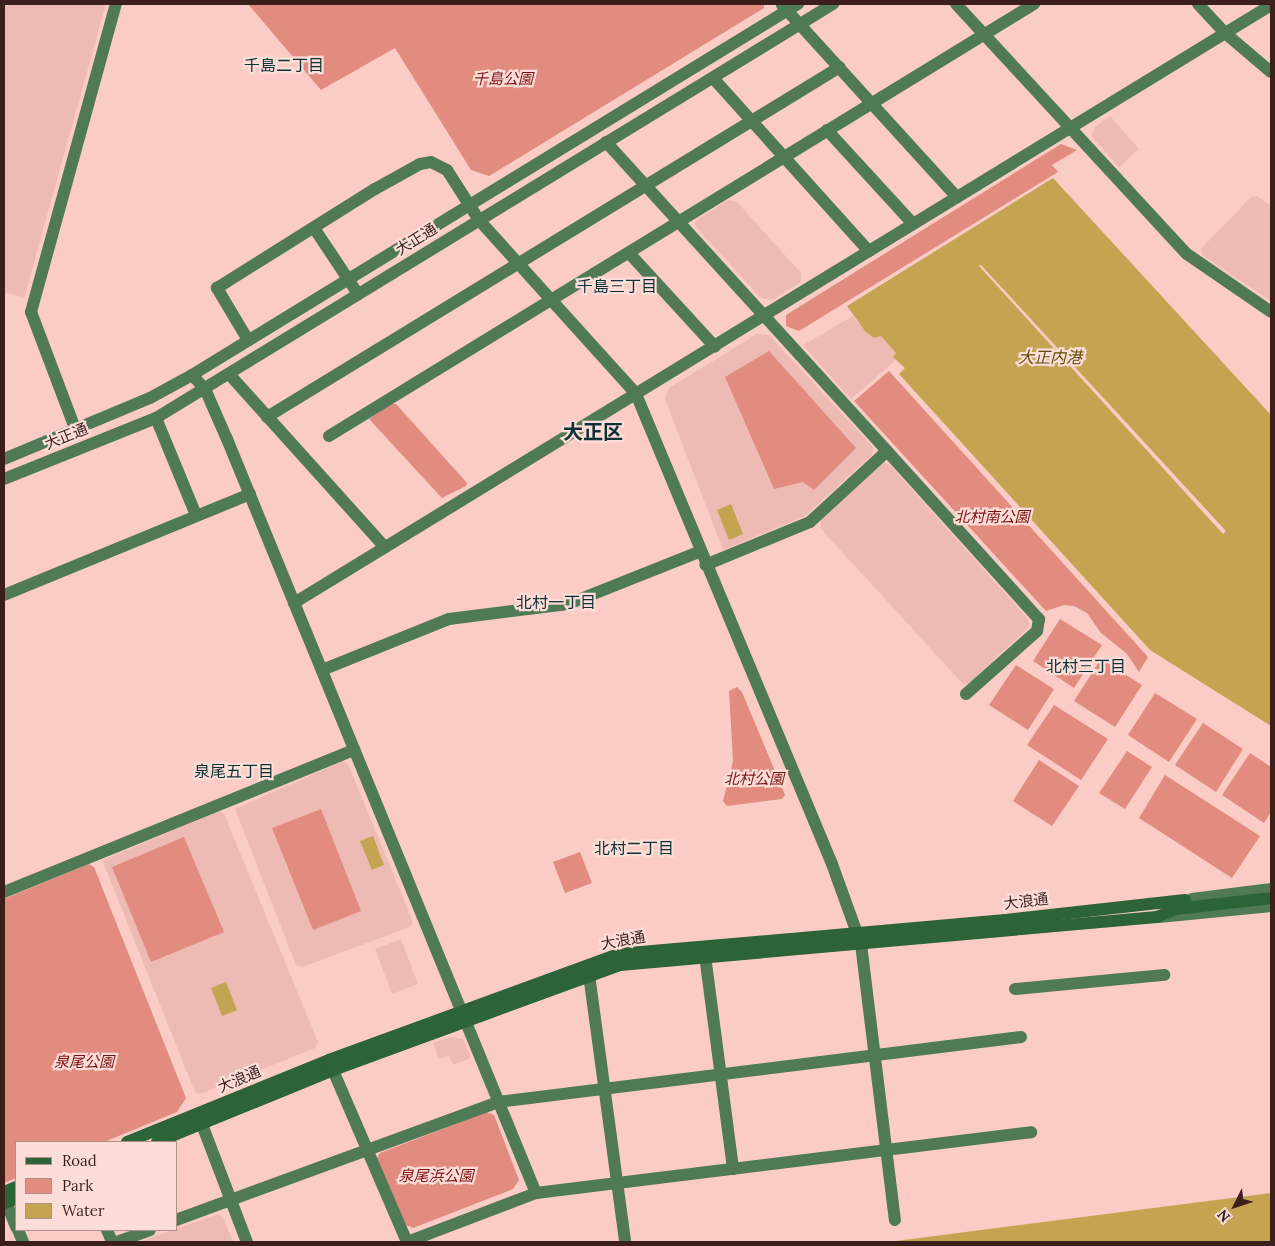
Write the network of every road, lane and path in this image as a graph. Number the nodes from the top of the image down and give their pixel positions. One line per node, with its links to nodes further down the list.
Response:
1 (116, 4): 43 (street)
2 (833, 4): 8 (street, 大正通)
3 (956, 4): 10 (street)
4 (1034, 4): 10 (street)
5 (1198, 4): 9 (street)
6 (1271, 5): 9 (street)
7 (789, 6): 8 (street); 22 (street, 大正通)
8 (800, 24): 11 (street); 13 (street, 大正通)
9 (1225, 33): 12 (street); 16 (street)
10 (984, 34): 14 (street); 16 (street)
11 (840, 67): 14 (street); 15 (street)
12 (1271, 72)
13 (713, 78): 15 (street); 18 (street, 大正通)
14 (872, 103): 17 (street); 21 (street)
15 (752, 121): 19 (street); 20 (street)
16 (1070, 128): 21 (street); 33 (street)
17 (827, 130): 19 (street); 25 (street)
18 (606, 142): 20 (street); 23 (street, 大正通)
19 (784, 157): 24 (street); 27 (street)
20 (645, 186): 24 (street); 29 (street)
21 (957, 197): 25 (street)
22 (470, 204): 23 (street); 26 (street); 30 (street, 大正通)
23 (479, 220): 29 (street); 31 (street, 大正通)
24 (678, 222): 28 (street); 34 (street)
25 (913, 224): 27 (street)
26 (314, 228): 30 (street); 35 (street)
27 (869, 251): 34 (street)
28 (629, 253): 32 (street); 36 (street)
29 (518, 264): 32 (street); 41 (street)
30 (348, 279): 31 (street); 35 (street, 大正通)
31 (358, 294): 38 (street, 大正通)
32 (551, 302): 40 (street); 44 (street)
33 (1271, 312)
34 (764, 316): 36 (street); 45 (street)
35 (248, 340): 37 (street, 大正通)
36 (714, 347): 40 (street)
37 (192, 374): 39 (street); 43 (street, 大正通)
38 (229, 374): 39 (street, 大正通); 41 (street)
39 (205, 388): 42 (street, 大正通); 48 (street)
40 (636, 394): 50 (street); 51 (street)
41 (267, 417): 50 (street)
42 (156, 418): 47 (street, 大正通); 49 (street)
43 (76, 431): 46 (street, 大正通)
44 (328, 436)
45 (887, 451): 52 (street); 56 (street)
46 (4, 459)
47 (4, 479)
48 (250, 494): 49 (street); 54 (street)
49 (196, 516): 53 (street)
50 (386, 547): 54 (street)
51 (699, 552): 52 (street); 55 (street)
52 (705, 565): 65 (street)
53 (4, 595)
54 (294, 603): 55 (street)
55 (322, 670): 57 (street)
56 (966, 694)
57 (354, 750): 59 (street); 70 (street)
58 (1271, 889): 60 (street)
59 (4, 892)
60 (1192, 898): 62 (main road); 65 (main road, 大浪通)
61 (1271, 898): 62 (main road, 大浪通)
62 (1214, 903): 64 (main road, 大浪通)
63 (1271, 906): 64 (street)
64 (1157, 917): 65 (main road, 大浪通)
65 (858, 938): 66 (main road, 大浪通); 72 (street)
66 (705, 952): 67 (main road, 大浪通); 74 (street)
67 (589, 969): 70 (main road, 大浪通); 75 (street)
68 (1164, 975): 69 (street)
69 (1015, 988)
70 (462, 1017): 73 (main road, 大浪通); 76 (street)
71 (1021, 1038): 72 (street)
72 (874, 1056): 74 (street); 82 (street)
73 (331, 1065): 77 (main road, 大浪通); 81 (street)
74 (721, 1074): 75 (street); 83 (street)
75 (606, 1089): 76 (street); 84 (street)
76 (498, 1102): 81 (street); 86 (street)
77 (199, 1119): 79 (main road, 大浪通); 80 (main road, 大浪通); 88 (street)
78 (1031, 1132): 82 (street)
79 (130, 1141)
80 (159, 1141)
81 (368, 1150): 88 (street); 95 (street)
82 (885, 1150): 83 (street); 90 (street)
83 (733, 1168): 84 (street)
84 (617, 1183): 86 (street); 96 (street)
85 (15, 1188): 87 (main road)
86 (536, 1193): 95 (street)
87 (7, 1199): 91 (street)
88 (230, 1200): 89 (street); 94 (street)
89 (178, 1219)
90 (895, 1220)
91 (15, 1222)
92 (147, 1231): 93 (street)
93 (117, 1242)
94 (248, 1242)
95 (407, 1242)
96 (625, 1242)

